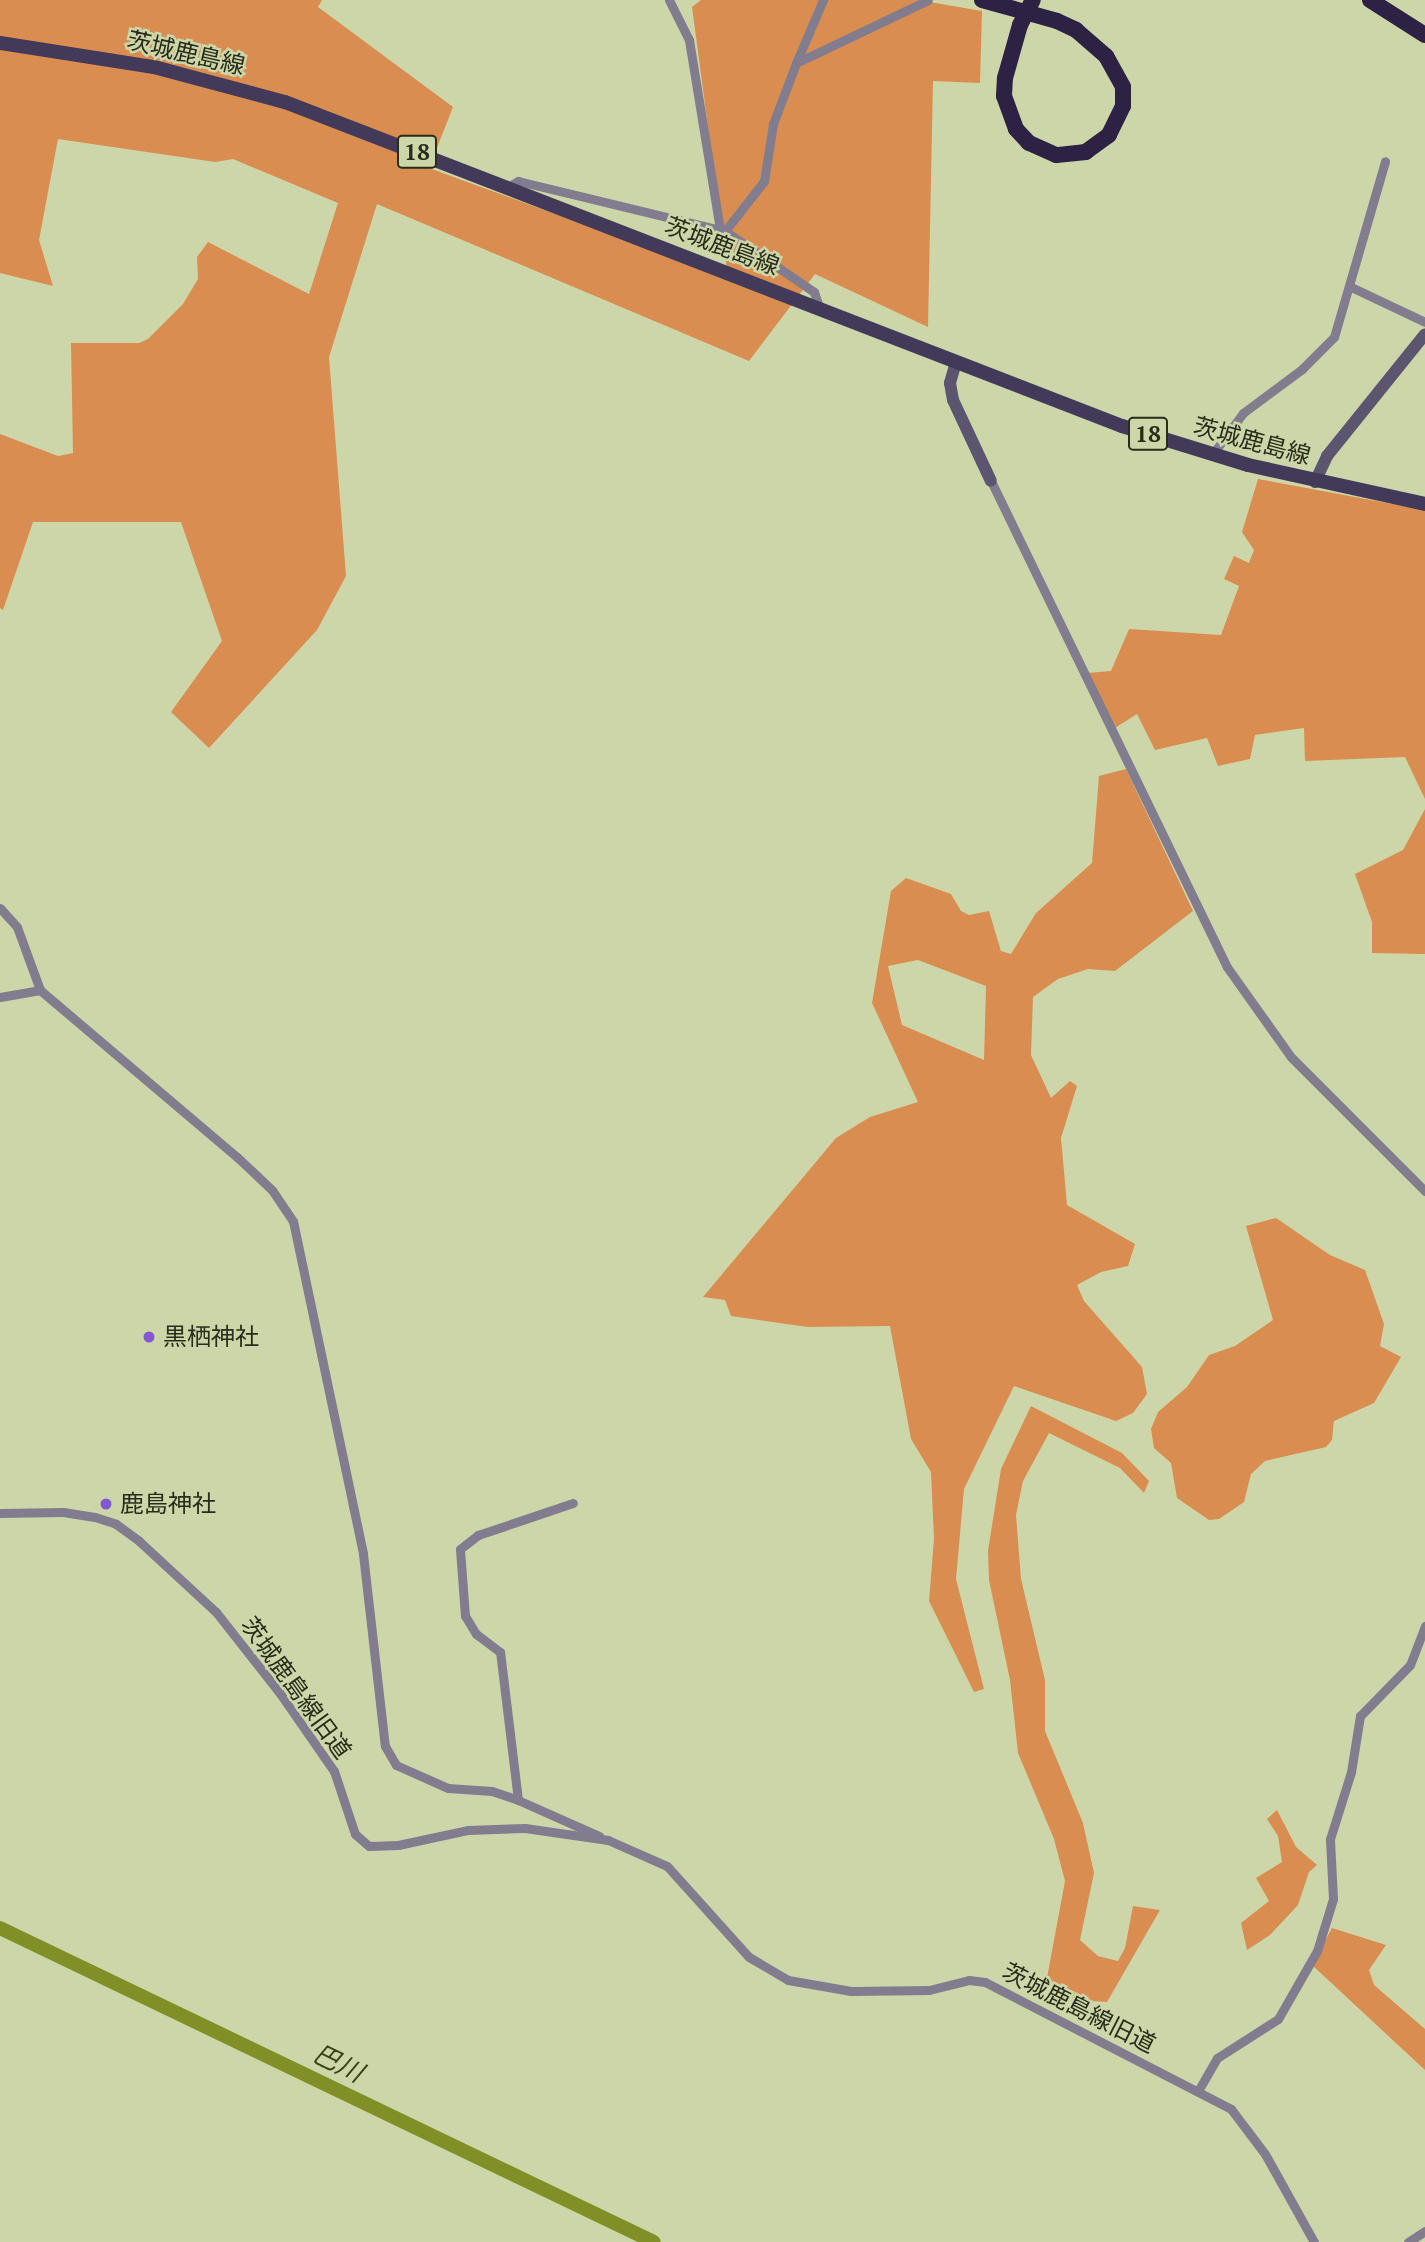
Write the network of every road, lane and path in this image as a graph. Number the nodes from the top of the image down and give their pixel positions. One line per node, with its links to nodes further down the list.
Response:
1 (669, 0): 14 (street)
2 (823, 0): 11 (street)
3 (928, 0): 11 (street)
4 (982, 0): 5 (highway, bridge)
5 (1032, 0)
6 (1370, 0): 8 (highway)
7 (1379, 0): 8 (highway)
8 (1407, 23): 9 (highway)
9 (1425, 35)
10 (0, 44): 13 (main road, 茨城鹿島線 / 18)
11 (796, 63): 14 (street)
12 (1385, 161): 15 (street)
13 (508, 187): 14 (street); 16 (main road, 茨城鹿島線 / 18)
14 (722, 231): 16 (street)
15 (1349, 286): 17 (street); 20 (street)
16 (820, 309): 19 (main road, 茨城鹿島線 / 18)
17 (1425, 322)
18 (1425, 334): 22 (main road)
19 (956, 362): 20 (main road, 茨城鹿島線 / 18); 21 (main road)
20 (1212, 455): 22 (main road, 茨城鹿島線 / 18)
21 (991, 481): 27 (street)
22 (1315, 482): 23 (main road, 茨城鹿島線 / 18)
23 (1425, 504)
24 (0, 908): 25 (street)
25 (40, 990): 26 (street); 31 (street)
26 (0, 997)
27 (1425, 1191)
28 (573, 1503): 31 (street)
29 (0, 1513): 32 (street, 茨城鹿島線旧道)
30 (1425, 1626): 33 (street)
31 (518, 1800): 32 (street)
32 (608, 1840): 33 (street, 茨城鹿島線旧道)
33 (1198, 2091): 35 (street, 茨城鹿島線旧道)
34 (1425, 2231): 36 (street)
35 (1314, 2242)
36 (1408, 2242)

